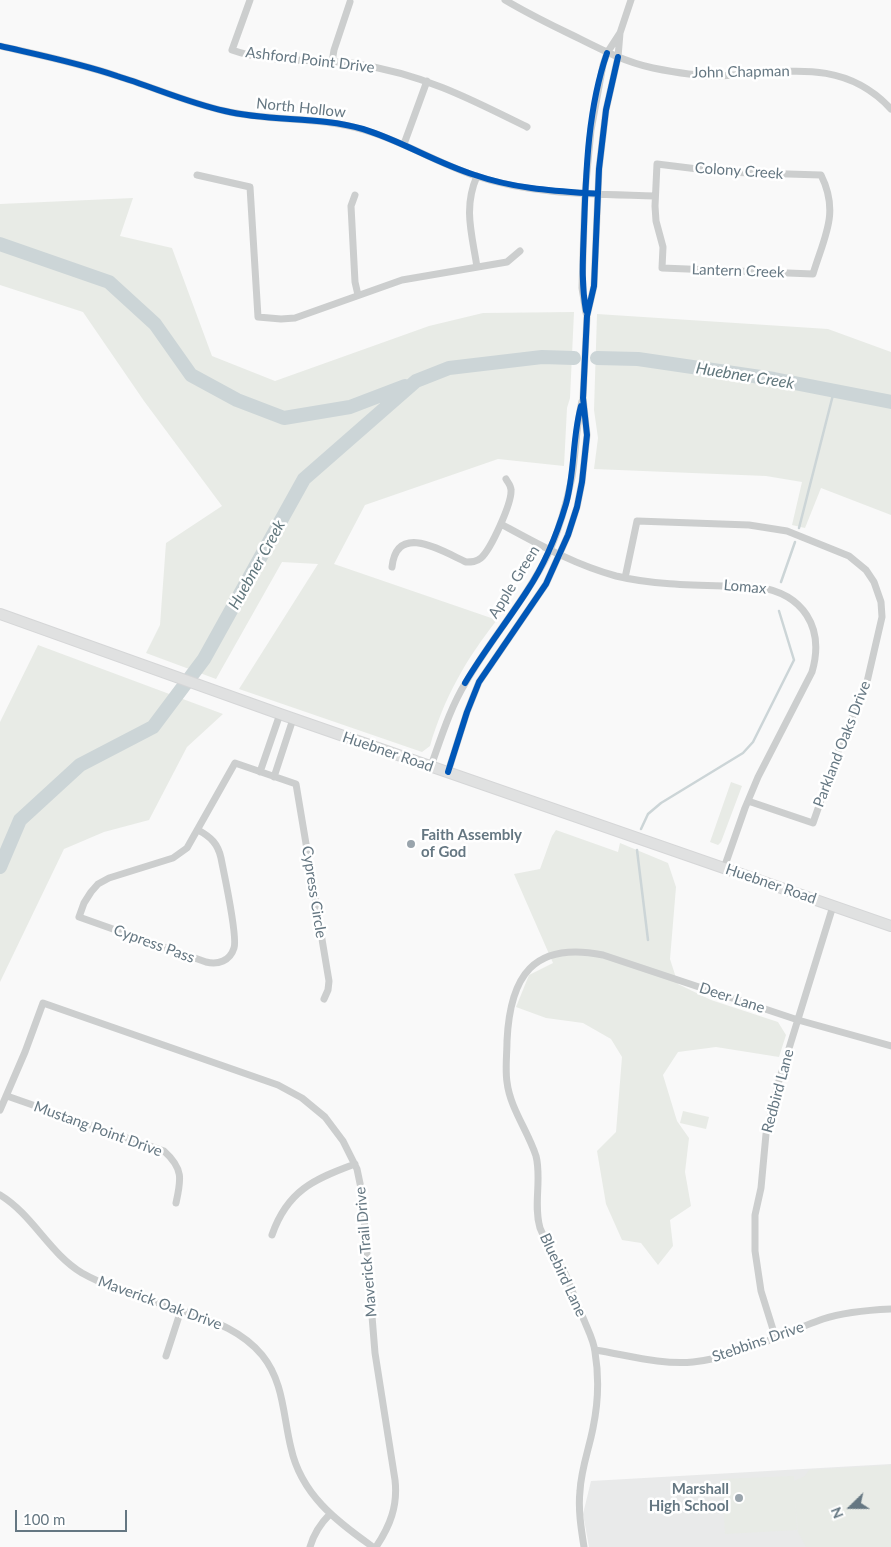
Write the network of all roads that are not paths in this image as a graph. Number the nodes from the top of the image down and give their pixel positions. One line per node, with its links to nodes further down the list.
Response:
1 (250, 0): 9 (street, Ashford Point Drive)
2 (505, 0): 7 (street, John Chapman)
3 (631, 0): 5 (street)
4 (350, 2): 9 (street)
5 (620, 33): 7 (street, Apple Green); 8 (street, Apple Green)
6 (0, 46): 13 (street, North Hollow)
7 (607, 53): 8 (street, John Chapman); 16 (street, Apple Green)
8 (618, 57): 11 (street, John Chapman); 17 (street, Apple Green)
9 (332, 62): 10 (street, Ashford Point Drive)
10 (427, 81): 12 (street, Ashford Point Drive); 13 (street)
11 (891, 109)
12 (527, 128)
13 (404, 144): 15 (street, North Hollow)
14 (197, 175): 23 (street)
15 (476, 176): 16 (street, North Hollow); 21 (street)
16 (585, 193): 17 (street, North Hollow); 24 (street, Apple Green)
17 (598, 194): 19 (street, North Hollow); 24 (street, Apple Green)
18 (355, 195): 23 (street)
19 (656, 196): 22 (street, Lantern Creek); 22 (street, Colony Creek)
20 (520, 252): 21 (street)
21 (477, 267): 23 (street)
22 (813, 274)
23 (358, 295)
24 (587, 316): 25 (street, Apple Green)
25 (583, 398): 28 (street, Apple Green); 29 (street, Apple Green)
26 (506, 479): 27 (street)
27 (501, 524): 28 (street, Lomax); 30 (street)
28 (549, 550): 29 (street, Lomax); 35 (street, Apple Green)
29 (560, 556): 31 (street, Lomax); 37 (street, Apple Green)
30 (392, 567)
31 (625, 578): 39 (street, Lomax); 39 (street, Parkland Oaks Drive)
32 (0, 614): 33 (main road, Huebner Road)
33 (280, 714): 34 (main road, Huebner Road); 36 (street)
34 (293, 719): 35 (main road, Huebner Road); 38 (street)
35 (431, 766): 37 (main road, Huebner Road)
36 (260, 772): 38 (street); 40 (street)
37 (448, 772): 41 (main road, Huebner Road)
38 (274, 777): 45 (street, Cypress Circle)
39 (748, 801): 41 (street, Lomax)
40 (198, 830): 40 (street, Cypress Pass)
41 (724, 868): 42 (main road, Huebner Road)
42 (833, 906): 43 (main road, Huebner Road); 46 (street, Redbird Lane)
43 (891, 926)
44 (573, 951): 46 (street, Deer Lane); 57 (street, Bluebird Lane)
45 (324, 1000)
46 (798, 1020): 47 (street, Deer Lane); 56 (street, Redbird Lane)
47 (891, 1046)
48 (7, 1096): 49 (street); 50 (street, Maverick Trail Drive); 52 (street, Mustang Point Drive)
49 (0, 1110)
50 (355, 1164): 53 (street); 61 (street, Maverick Trail Drive)
51 (0, 1195): 55 (street, Maverick Oak Drive)
52 (176, 1203)
53 (272, 1235)
54 (891, 1309): 56 (street, Stebbins Drive)
55 (181, 1310): 58 (street); 59 (street, Maverick Oak Drive)
56 (776, 1339): 57 (street, Stebbins Drive)
57 (595, 1350): 62 (street, Bluebird Lane)
58 (166, 1356)
59 (330, 1514): 60 (street); 61 (street, Maverick Oak Drive)
60 (310, 1547)
61 (374, 1547)
62 (584, 1547)

